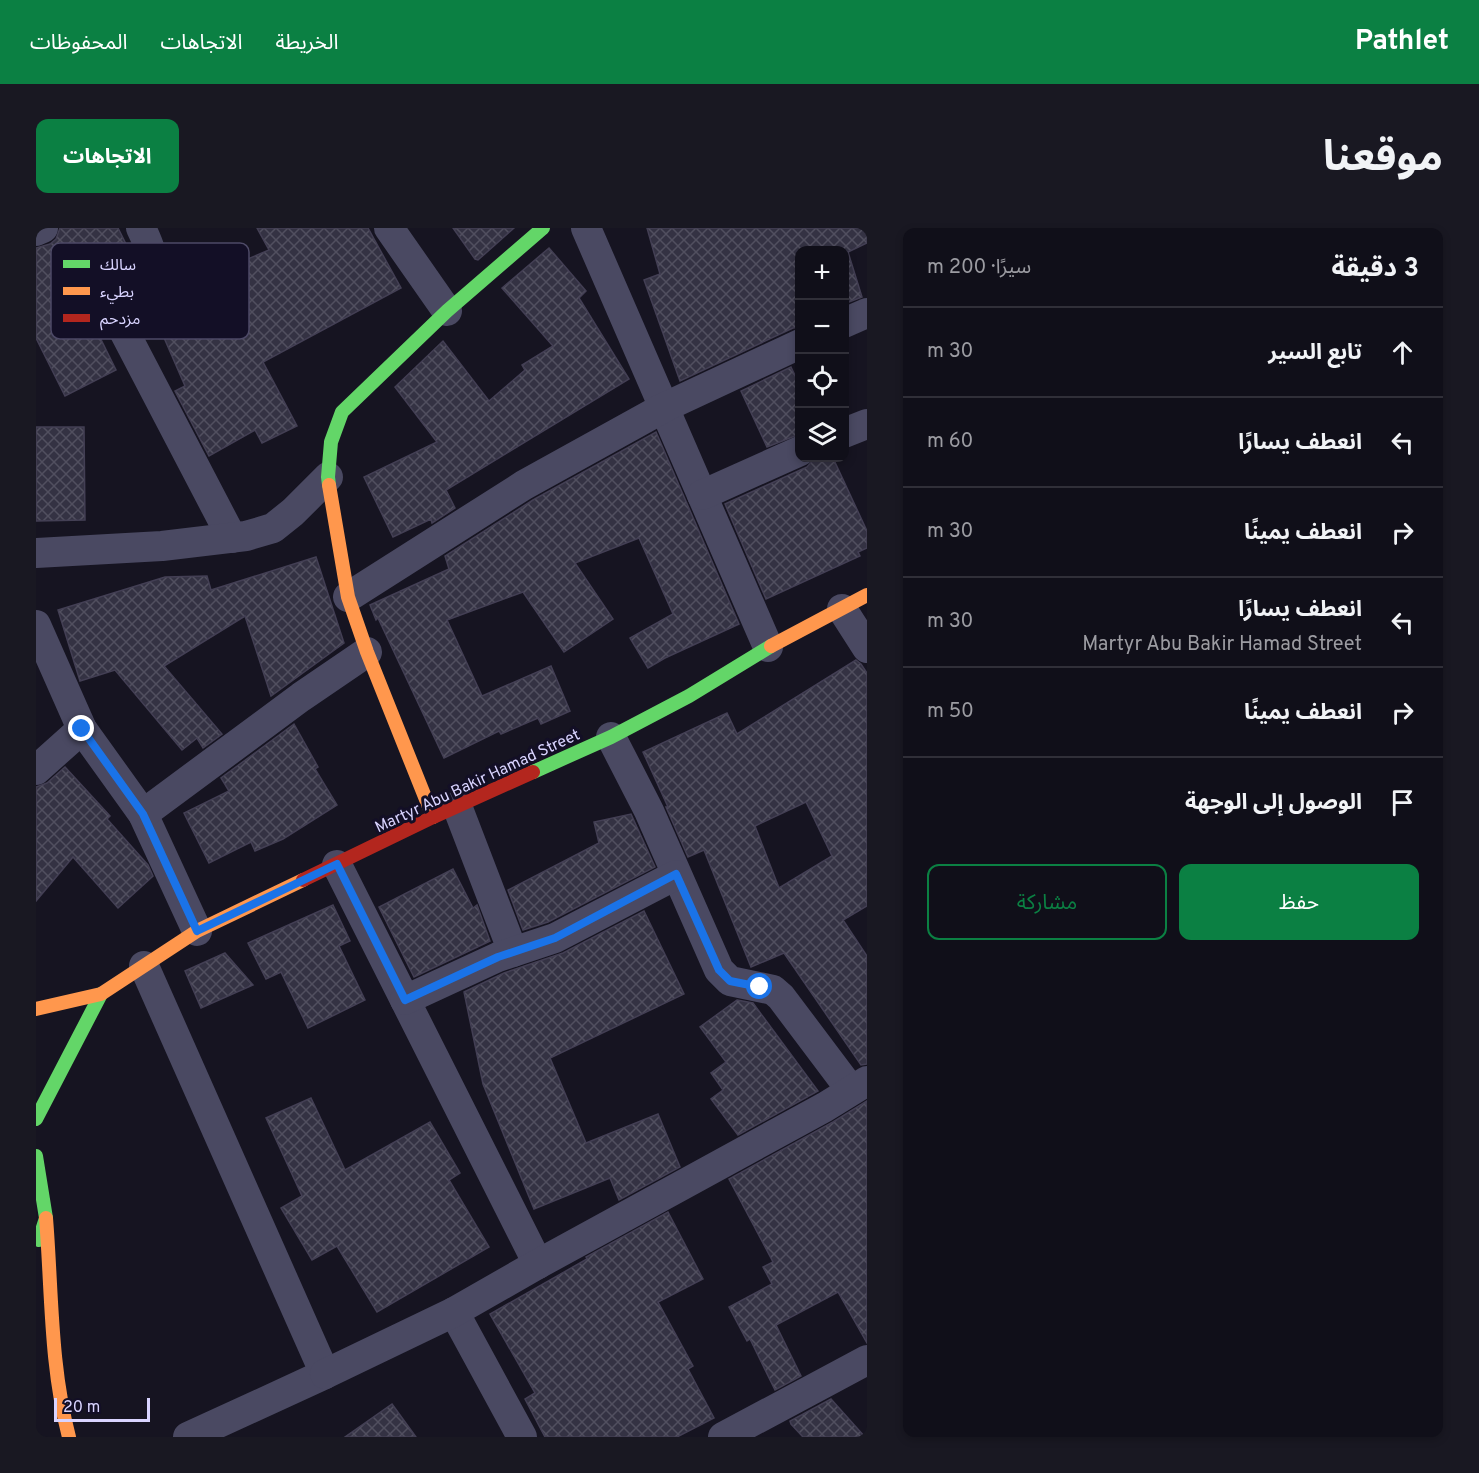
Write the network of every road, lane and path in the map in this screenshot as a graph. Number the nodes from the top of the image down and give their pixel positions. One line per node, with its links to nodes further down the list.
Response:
1 (43, 228): 6 (street)
2 (141, 228): 7 (street)
3 (389, 228): 8 (street)
4 (543, 228): 8 (street)
5 (586, 228): 13 (street)
6 (36, 231)
7 (146, 243)
8 (447, 311): 17 (street)
9 (867, 313): 10 (street)
10 (849, 321)
11 (128, 339): 19 (street)
12 (795, 346): 13 (street)
13 (665, 407): 18 (street); 21 (street)
14 (867, 424): 15 (street)
15 (849, 431)
16 (795, 453): 18 (street)
17 (328, 477): 19 (street); 21 (street)
18 (702, 495): 24 (street)
19 (232, 538): 20 (street)
20 (36, 553)
21 (348, 597): 26 (street)
22 (854, 602): 24 (street, Martyr Abu Bakir Hamad Street); 25 (street)
23 (36, 625): 27 (street)
24 (768, 647): 28 (street, Martyr Abu Bakir Hamad Street)
25 (867, 648)
26 (367, 652): 30 (street); 31 (street)
27 (82, 729): 29 (street); 31 (street)
28 (611, 736): 30 (street, Martyr Abu Bakir Hamad Street); 33 (street)
29 (36, 770)
30 (445, 812): 32 (street, Martyr Abu Bakir Hamad Street); 35 (street)
31 (143, 814): 34 (street)
32 (337, 864): 34 (street, Martyr Abu Bakir Hamad Street); 38 (street)
33 (676, 874): 35 (street); 40 (street)
34 (197, 931): 36 (street, Martyr Abu Bakir Hamad Street)
35 (513, 952): 38 (street)
36 (144, 966): 37 (street, Martyr Abu Bakir Hamad Street); 48 (street)
37 (101, 994): 39 (street, Martyr Abu Bakir Hamad Street); 41 (street, Martyr Abu Bakir Hamad Street)
38 (405, 1000): 45 (street)
39 (36, 1009)
40 (859, 1085): 45 (street)
41 (36, 1119)
42 (36, 1156): 43 (street)
43 (46, 1218): 44 (street); 50 (street)
44 (36, 1250)
45 (538, 1264): 46 (street)
46 (454, 1312): 48 (street); 52 (street)
47 (867, 1360): 49 (street)
48 (325, 1374): 51 (street)
49 (763, 1428): 53 (street)
50 (69, 1437)
51 (188, 1437)
52 (522, 1437)
53 (723, 1437)

